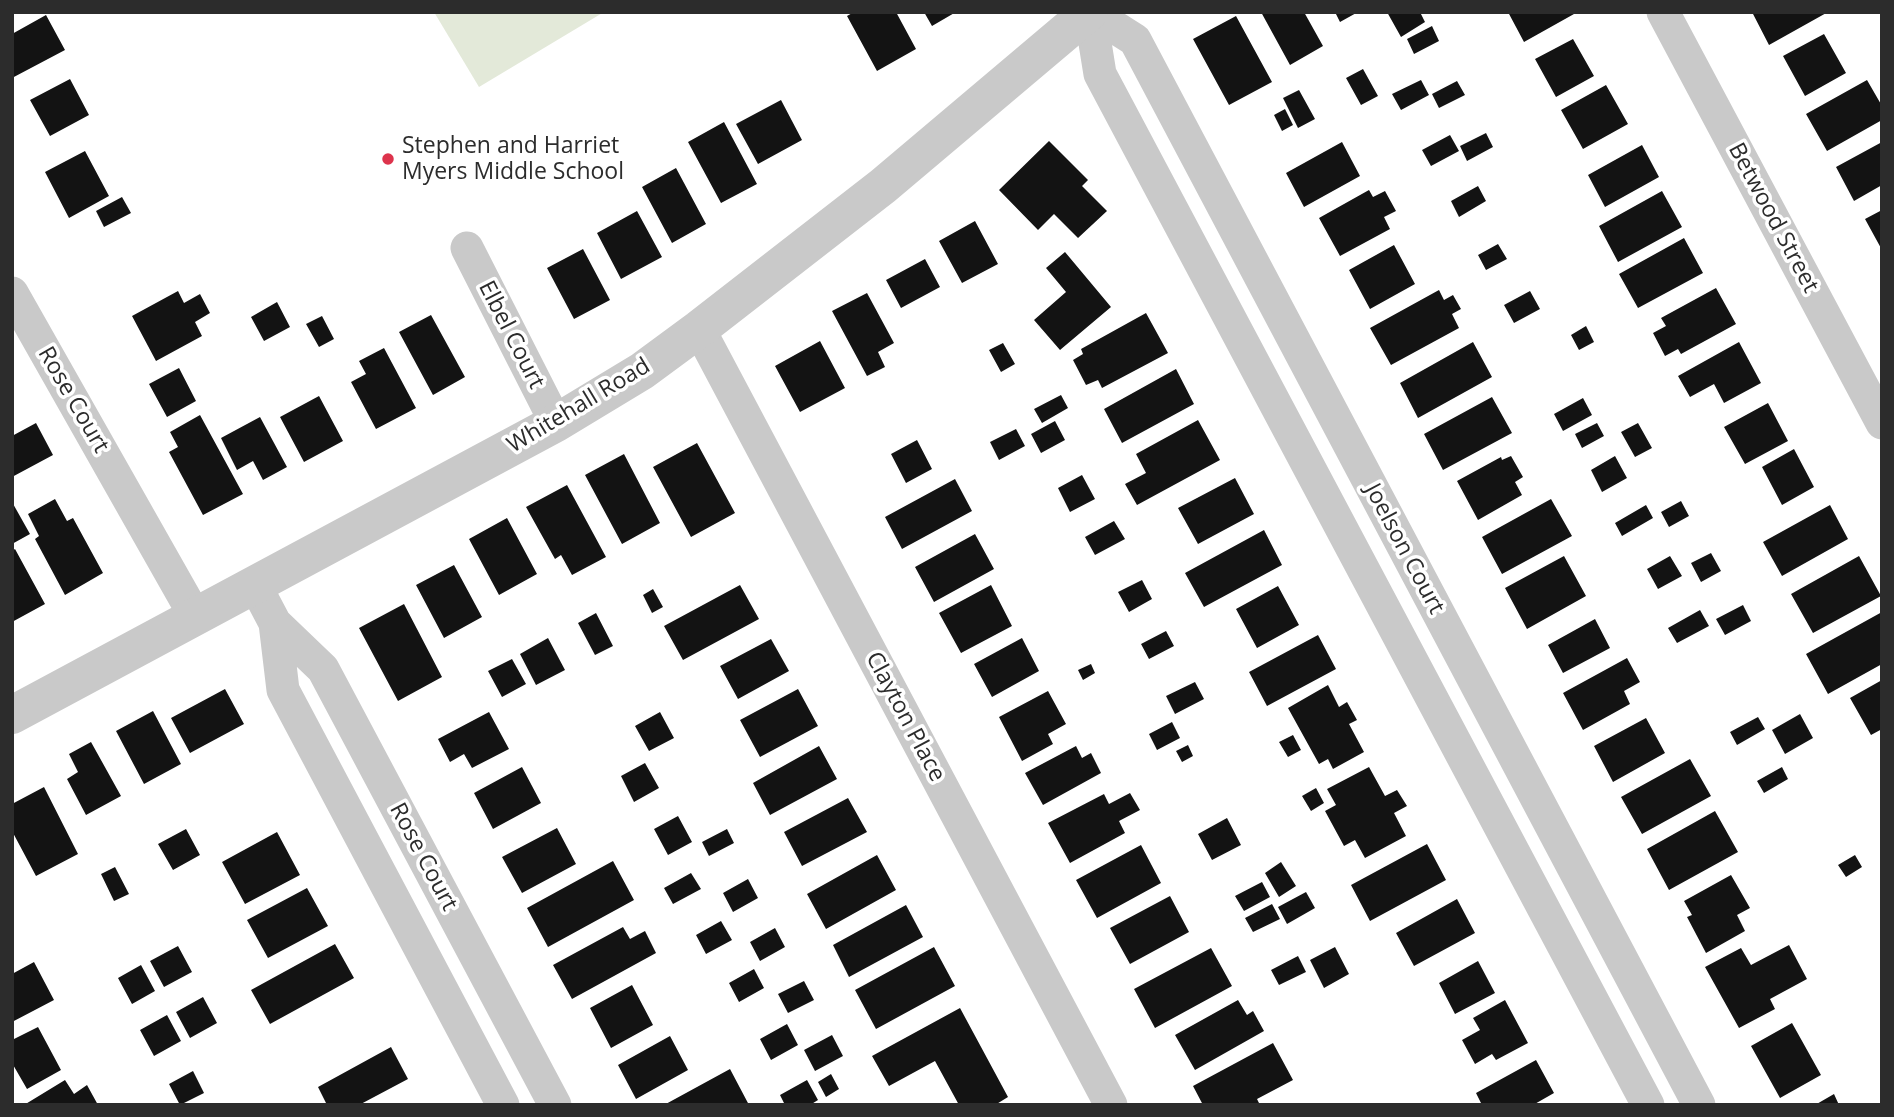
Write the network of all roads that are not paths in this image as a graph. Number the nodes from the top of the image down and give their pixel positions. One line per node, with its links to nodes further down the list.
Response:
1 (1090, 12): 5 (street, Whitehall Road); 6 (street, Joelson Court); 7 (street, Joelson Court)
2 (1663, 12): 9 (street, Betwood Street)
3 (467, 248): 8 (street, Elbel Court)
4 (12, 293): 12 (street, Rose Court)
5 (699, 329): 8 (street, Whitehall Road); 20 (street, Clayton Place)
6 (1289, 332): 7 (street); 11 (street, Joelson Court)
7 (1248, 354): 14 (street, Joelson Court)
8 (556, 423): 10 (street, Whitehall Road)
9 (1882, 423)
10 (255, 584): 12 (street, Whitehall Road); 13 (street, Rose Court)
11 (1434, 605): 14 (street); 16 (street, Joelson Court)
12 (195, 616): 15 (street, Whitehall Road)
13 (275, 623): 18 (street, Rose Court); 19 (street, Rose Court)
14 (1393, 626): 17 (street, Joelson Court)
15 (12, 715)
16 (1591, 901): 17 (street); 22 (street, Joelson Court)
17 (1551, 923): 21 (street, Joelson Court)
18 (503, 1105)
19 (555, 1105)
20 (1111, 1105)
21 (1648, 1105)
22 (1699, 1105)

